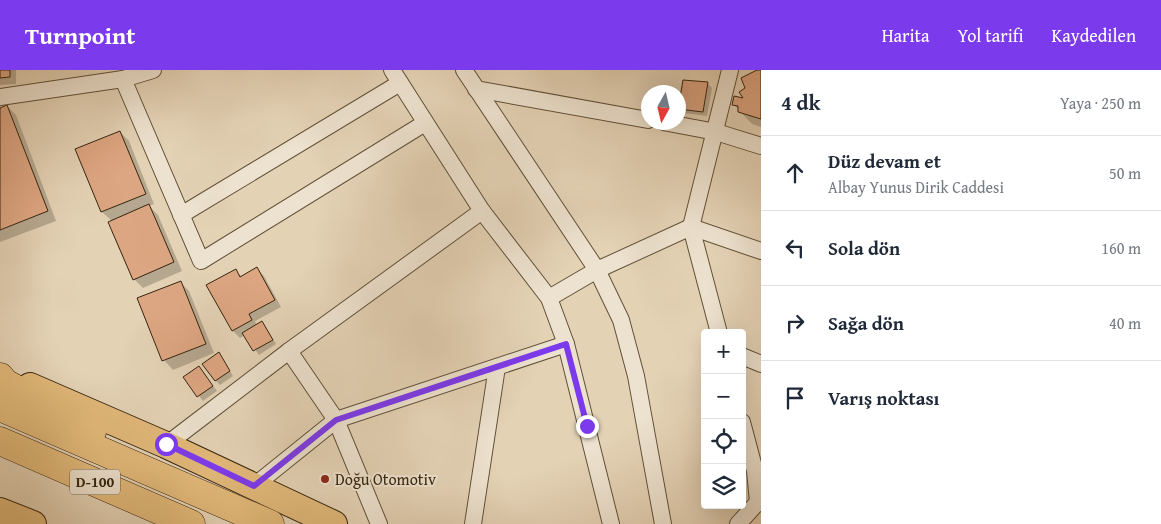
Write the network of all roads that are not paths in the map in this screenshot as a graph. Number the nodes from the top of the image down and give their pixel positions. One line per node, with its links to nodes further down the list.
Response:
1 (153, 70): 5 (street)
2 (464, 70): 6 (street)
3 (730, 70): 11 (street)
4 (396, 76): 9 (street); 14 (street)
5 (123, 79): 7 (street); 14 (street)
6 (476, 89): 8 (street); 17 (street)
7 (0, 97)
8 (641, 119)
9 (424, 123): 13 (street); 14 (street)
10 (686, 126): 11 (street)
11 (716, 132): 12 (street); 15 (street)
12 (761, 146)
13 (482, 211): 18 (street); 21 (street)
14 (181, 215)
15 (691, 227): 16 (street); 17 (street); 19 (street)
16 (761, 252)
17 (597, 270): 18 (street); 43 (street)
18 (549, 298): 20 (street)
19 (718, 329)
20 (566, 344): 24 (street); 42 (street)
21 (289, 351): 28 (street); 31 (street)
22 (746, 358): 23 (street)
23 (761, 364)
24 (497, 367): 28 (street); 41 (street)
25 (0, 372): 31 (main road)
26 (0, 378): 32 (highway)
27 (0, 407): 32 (highway, D-100)
28 (336, 420): 33 (street); 40 (street)
29 (746, 437): 34 (street)
30 (0, 441): 37 (highway, D-100)
31 (166, 444): 33 (main road)
32 (134, 465): 38 (highway, D-100)
33 (254, 486): 39 (main road)
34 (759, 502): 44 (street)
35 (0, 511): 36 (main road)
36 (33, 524)
37 (191, 524)
38 (270, 524)
39 (334, 524)
40 (379, 524)
41 (473, 524)
42 (611, 524)
43 (663, 524)
44 (738, 524)

